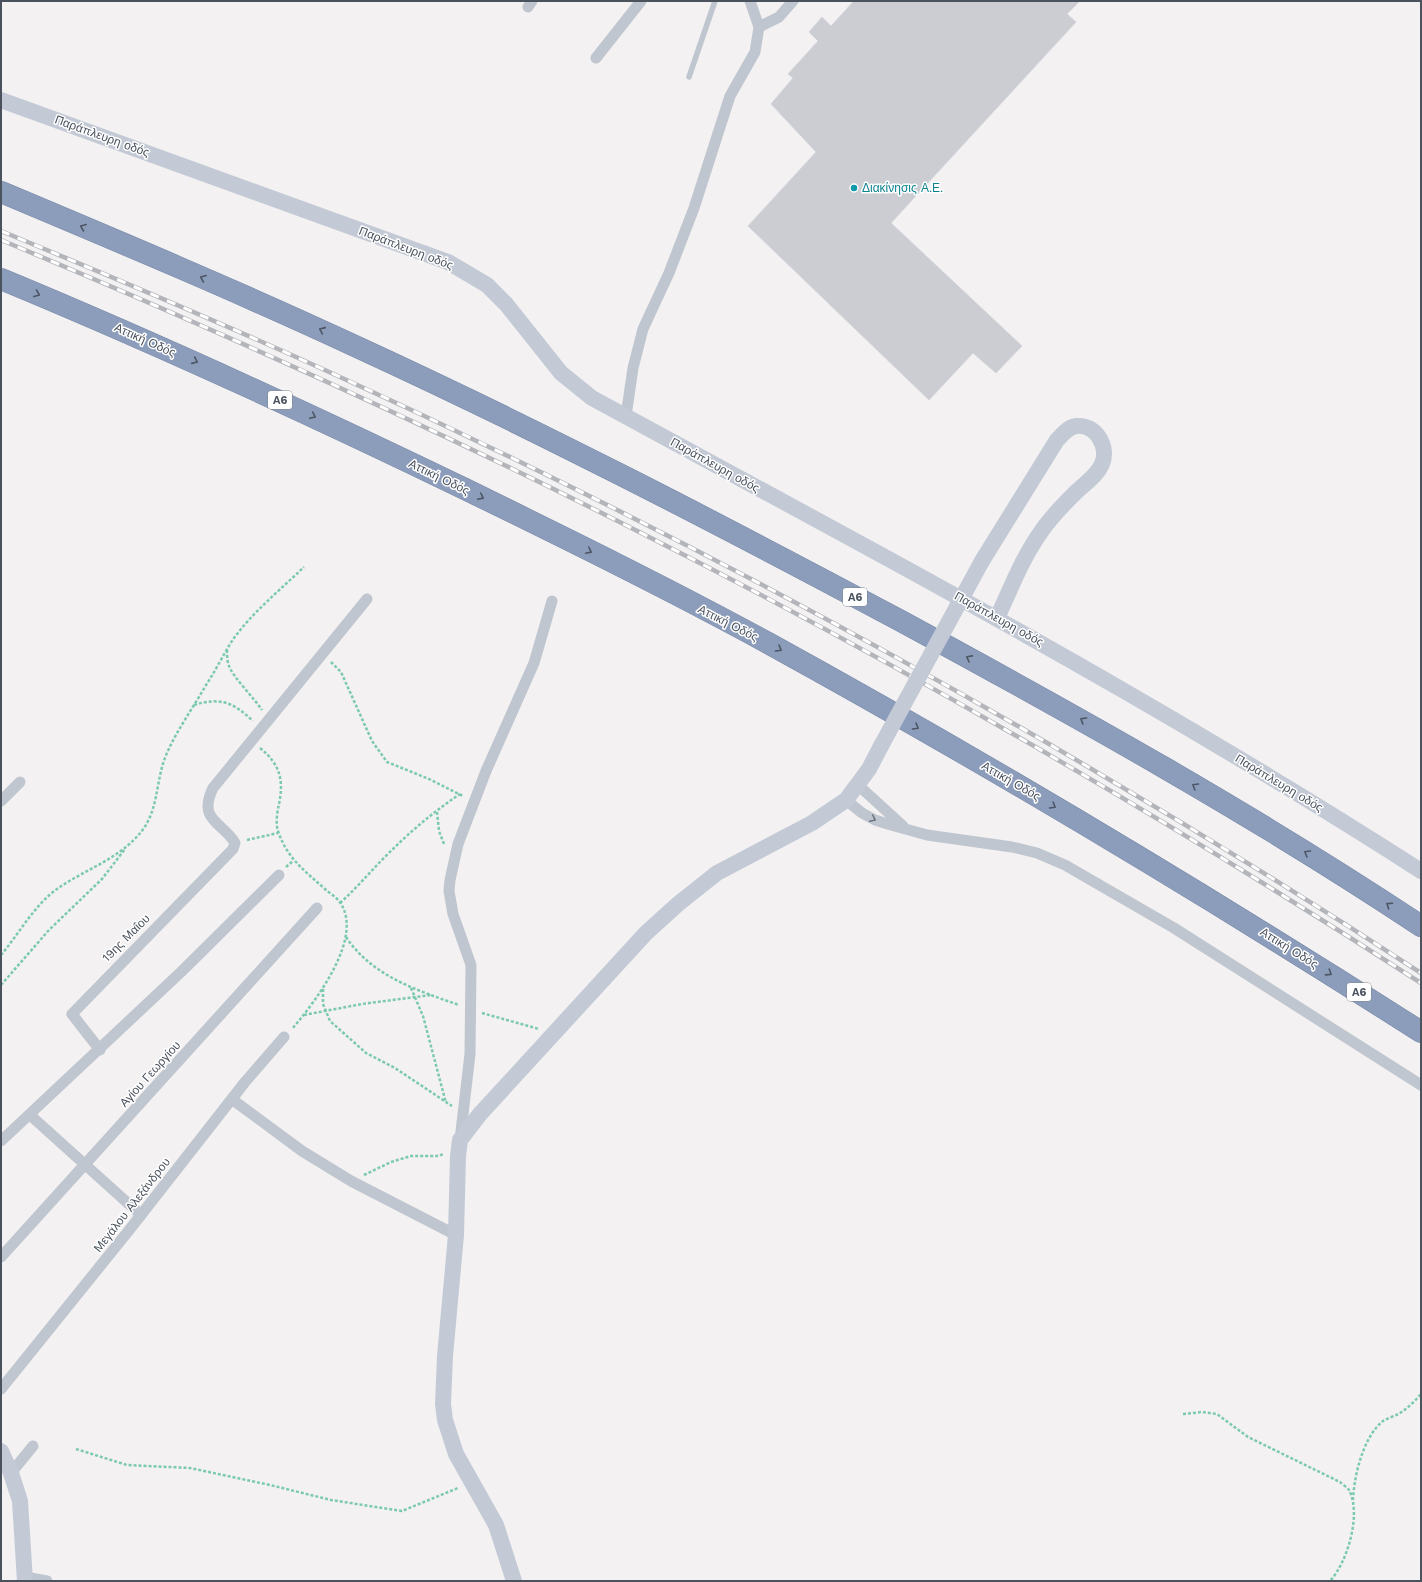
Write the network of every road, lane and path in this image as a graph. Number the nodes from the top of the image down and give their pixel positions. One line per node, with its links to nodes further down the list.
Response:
1 (641, 1): 6 (street)
2 (715, 1): 7 (lane)
3 (750, 1): 5 (street)
4 (793, 1): 5 (street)
5 (759, 27): 11 (street)
6 (596, 58)
7 (688, 77)
8 (1, 100): 11 (street, Παράπλευρη οδός)
9 (1, 192): 37 (highway, Α6, one-way to 9)
10 (1, 279): 48 (highway, Αττική Οδός / Α6, one-way to 48)
11 (626, 416): 15 (street, Παράπλευρη οδός)
12 (304, 567): 16 (path)
13 (367, 599): 17 (street)
14 (552, 601): 26 (street)
15 (997, 618): 22 (street, bridge); 33 (street, Παράπλευρη οδός)
16 (227, 650): 18 (path); 19 (path)
17 (323, 654): 19 (street); 23 (path)
18 (194, 705): 19 (path); 30 (path)
19 (264, 724): 20 (street)
20 (251, 740): 29 (path); 31 (street)
21 (20, 782): 25 (street)
22 (858, 785): 24 (street); 28 (street)
23 (460, 794): 26 (path); 27 (path)
24 (846, 800): 28 (street, one-way to 28); 49 (street)
25 (1, 801)
26 (474, 802): 32 (street)
27 (437, 812): 32 (path); 35 (path)
28 (906, 828): 52 (street)
29 (278, 833): 31 (path); 35 (path)
30 (128, 845): 39 (path); 40 (path)
31 (234, 846): 51 (street, 19ης Μαΐου)
32 (453, 864): 45 (street)
33 (1421, 871)
34 (279, 875): 51 (street)
35 (340, 903): 38 (path)
36 (317, 908): 59 (street, Αγίου Γεωργίου)
37 (1421, 926)
38 (346, 937): 41 (path); 42 (path)
39 (1, 955)
40 (1, 985)
41 (411, 987): 43 (path); 44 (path)
42 (322, 988): 46 (path); 47 (path)
43 (431, 995): 44 (path); 45 (path)
44 (416, 997): 46 (path); 54 (path)
45 (471, 1010): 49 (path); 55 (street)
46 (326, 1011): 47 (path); 54 (path)
47 (304, 1015): 50 (path)
48 (1421, 1032)
49 (555, 1033): 57 (street)
50 (284, 1037): 53 (street, Μεγάλου Αλεξάνδρου)
51 (100, 1050): 56 (street)
52 (1421, 1085)
53 (232, 1100): 60 (street); 61 (street, Μεγάλου Αλεξάνδρου)
54 (446, 1103): 55 (path)
55 (463, 1113): 57 (street)
56 (30, 1115): 58 (street); 59 (street)
57 (460, 1140): 60 (path); 62 (street)
58 (1, 1141)
59 (86, 1164): 61 (street); 63 (street, Αγίου Γεωργίου)
60 (351, 1181): 62 (street)
61 (141, 1215): 64 (street, Μεγάλου Αλεξάνδρου)
62 (456, 1235): 71 (street)
63 (1, 1257)
64 (1, 1389)
65 (1421, 1394): 72 (path)
66 (1183, 1414): 72 (path)
67 (33, 1446): 70 (street)
68 (76, 1449): 71 (path)
69 (1, 1451): 70 (street)
70 (11, 1473): 73 (street)
71 (473, 1484): 75 (street)
72 (1353, 1503): 76 (path)
73 (25, 1579): 74 (street)
74 (47, 1581)
75 (514, 1581)
76 (1330, 1581)

